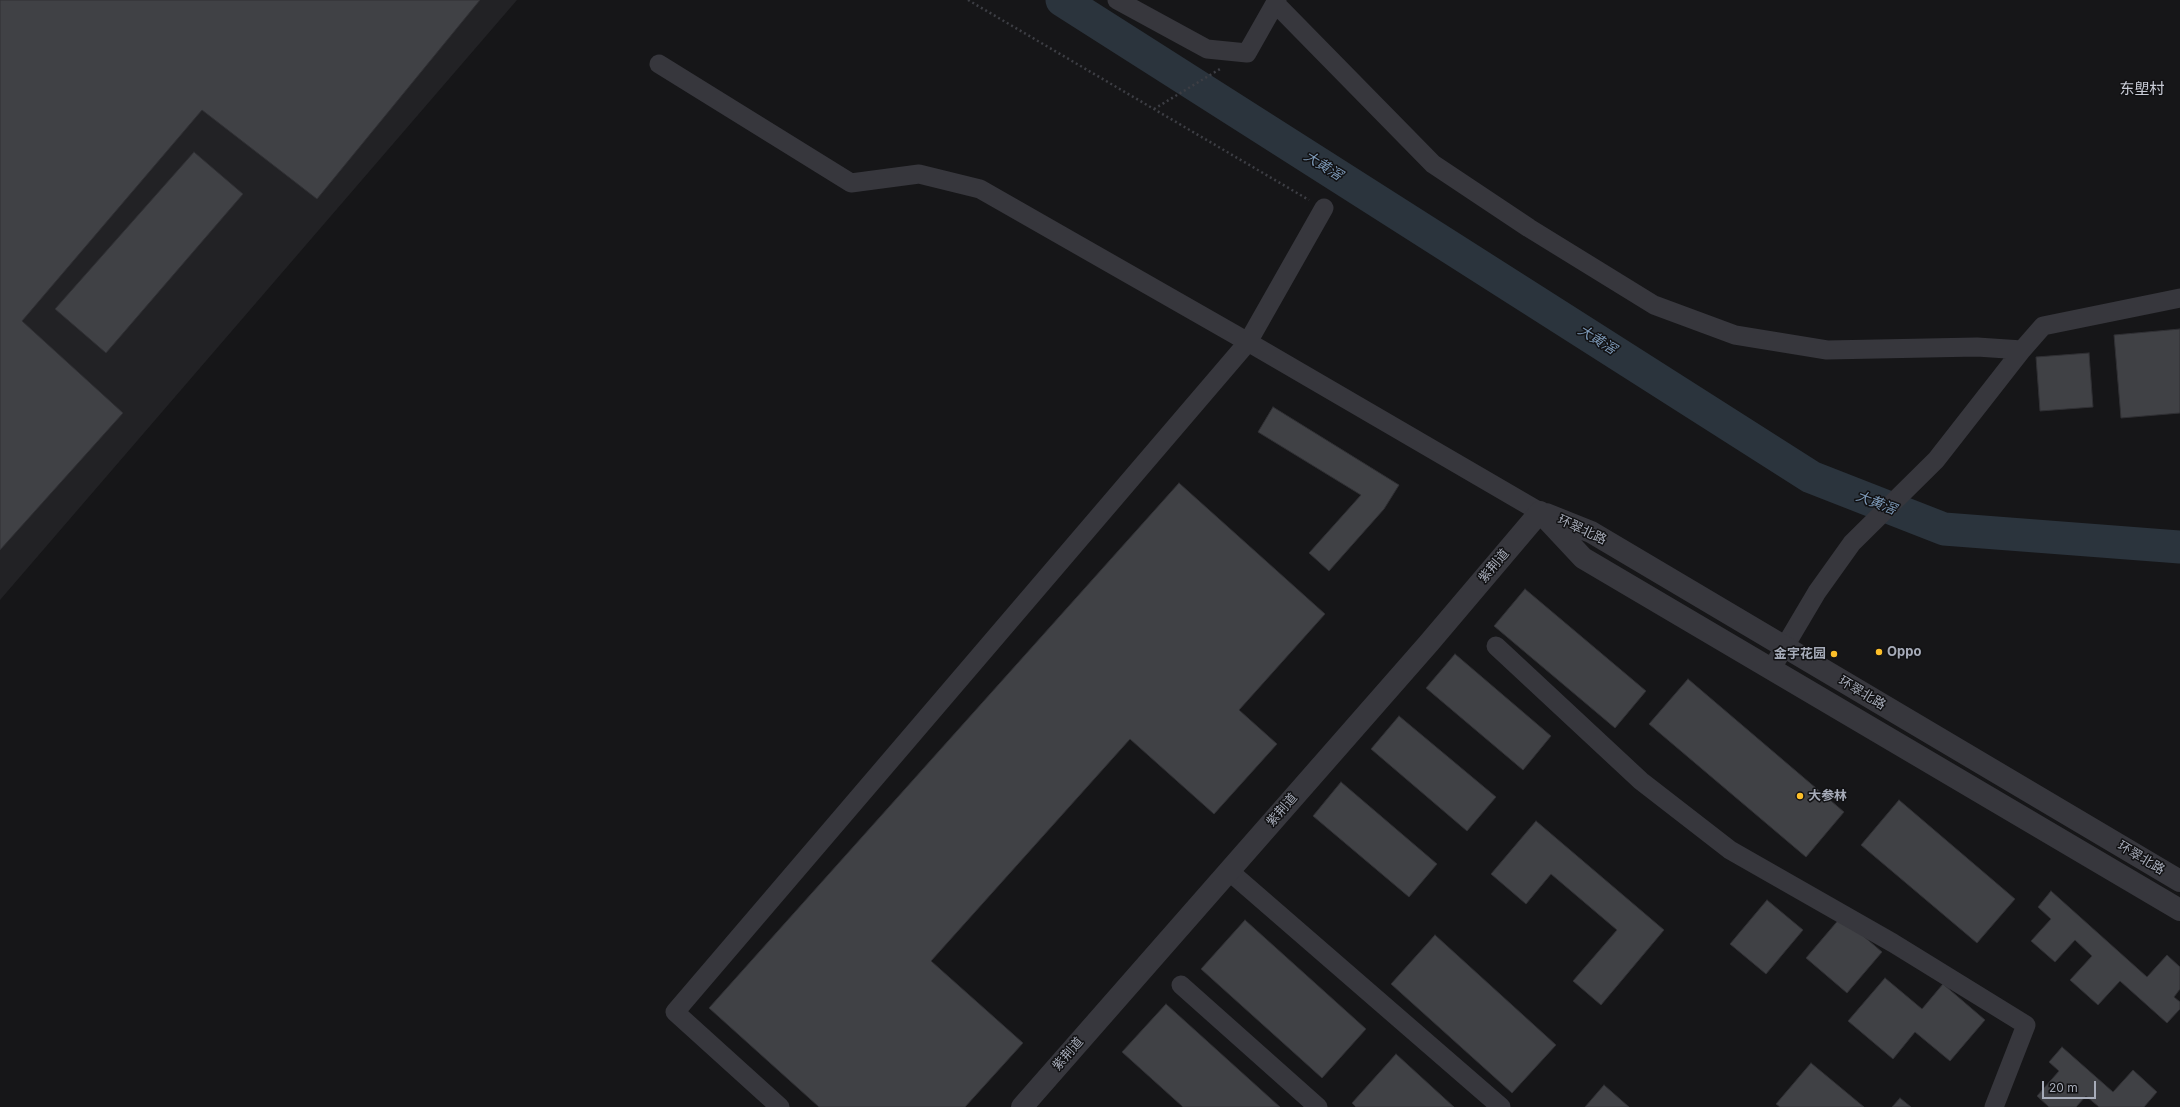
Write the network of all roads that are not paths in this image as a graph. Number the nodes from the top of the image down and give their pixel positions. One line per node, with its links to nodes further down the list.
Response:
1 (1117, 0): 2 (street)
2 (1276, 2): 7 (street)
3 (659, 64): 6 (street)
4 (1324, 208): 6 (street)
5 (2180, 298): 7 (street)
6 (1248, 342): 8 (street); 16 (street)
7 (2022, 350): 10 (street)
8 (1540, 512): 10 (street, 环翠北路); 11 (street); 12 (street, 紫荆道)
9 (1496, 646): 20 (street)
10 (1784, 647): 11 (street); 13 (street, 环翠北路)
11 (1772, 668): 14 (street)
12 (1229, 870): 17 (street, 紫荆道); 19 (street)
13 (2180, 881)
14 (2180, 910)
15 (1181, 985): 18 (street)
16 (780, 1107)
17 (1022, 1107)
18 (1318, 1107)
19 (1501, 1107)
20 (1994, 1107)

